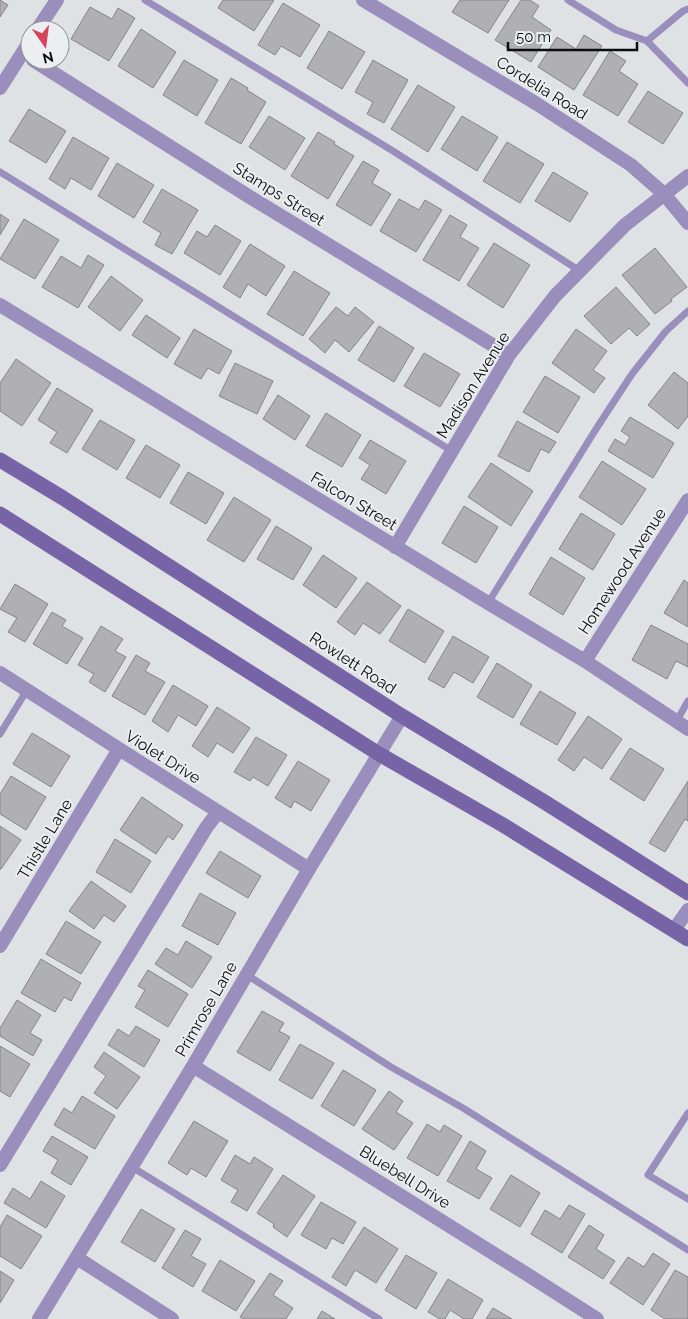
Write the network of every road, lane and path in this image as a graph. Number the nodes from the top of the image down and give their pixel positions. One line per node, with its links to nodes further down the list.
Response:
1 (57, 0): 6 (street)
2 (145, 0): 16 (lane)
3 (363, 0): 14 (street, Cordelia Road)
4 (568, 0): 7 (lane)
5 (688, 9): 7 (lane)
6 (44, 20)
7 (647, 42): 10 (lane)
8 (20, 66): 11 (street)
9 (49, 70): 19 (street, Stamps Street)
10 (688, 83)
11 (0, 88)
12 (0, 172): 20 (lane)
13 (688, 176): 14 (street, Madison Avenue)
14 (664, 194): 15 (street, Cordelia Road); 16 (street, Madison Avenue)
15 (688, 223)
16 (580, 271): 19 (street, Madison Avenue)
17 (0, 304): 24 (street, Falcon Street)
18 (688, 311): 25 (lane)
19 (509, 355): 20 (street, Madison Avenue)
20 (452, 452): 24 (street, Madison Avenue)
21 (0, 460): 30 (main road, Rowlett Road)
22 (688, 500): 26 (street, Homewood Avenue)
23 (0, 514): 34 (main road)
24 (395, 546): 25 (street, Falcon Street)
25 (488, 603): 26 (street, Falcon Street)
26 (585, 661): 31 (street, Falcon Street)
27 (0, 673): 28 (street, Violet Drive)
28 (27, 690): 32 (lane); 33 (street, Violet Drive)
29 (688, 701): 31 (lane)
30 (402, 716): 34 (street, Primrose Lane); 37 (main road, Rowlett Road)
31 (682, 725)
32 (0, 734)
33 (119, 750): 35 (street, Violet Drive); 41 (street, Thistle Lane)
34 (379, 754): 36 (street, Primrose Lane); 39 (main road)
35 (218, 812): 36 (street, Violet Drive); 45 (street)
36 (309, 869): 42 (street, Primrose Lane)
37 (688, 893)
38 (688, 910): 39 (street)
39 (674, 930): 40 (main road)
40 (688, 939)
41 (0, 946)
42 (247, 975): 43 (street, Primrose Lane); 48 (lane)
43 (193, 1066): 46 (street, Primrose Lane); 53 (street, Bluebell Drive)
44 (688, 1113): 47 (lane)
45 (0, 1165)
46 (132, 1167): 49 (street, Primrose Lane); 52 (lane)
47 (688, 1198)
48 (688, 1250)
49 (77, 1258): 50 (street, Primrose Lane); 51 (street)
50 (39, 1319)
51 (172, 1319)
52 (379, 1319)
53 (597, 1319)

